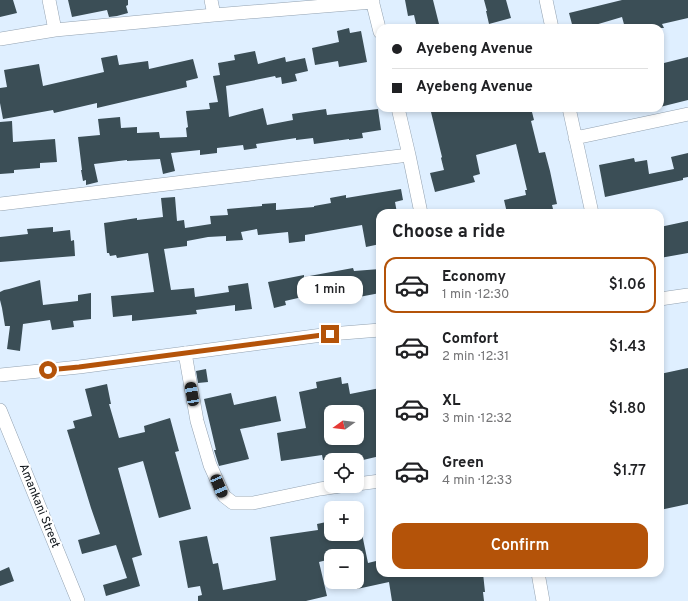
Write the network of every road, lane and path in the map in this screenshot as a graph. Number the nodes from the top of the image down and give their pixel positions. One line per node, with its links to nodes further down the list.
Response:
1 (49, 0): 8 (street)
2 (211, 0): 5 (street)
3 (546, 0): 7 (street)
4 (373, 1): 5 (street); 6 (street)
5 (214, 15): 8 (street)
6 (378, 24)
7 (551, 24)
8 (56, 30): 9 (street)
9 (0, 39)
10 (399, 112): 14 (street)
11 (570, 112): 13 (street)
12 (688, 114): 13 (street)
13 (575, 138): 17 (street)
14 (409, 155): 15 (street); 16 (street)
15 (0, 204)
16 (420, 209)
17 (591, 209)
18 (688, 295): 19 (street)
19 (664, 298)
20 (376, 330): 21 (street)
21 (185, 354): 22 (street); 26 (street)
22 (0, 375)
23 (0, 410): 28 (street, Amankani Street)
24 (376, 482): 25 (street)
25 (364, 483)
26 (324, 488)
27 (539, 577): 29 (street)
28 (78, 601)
29 (543, 601)

